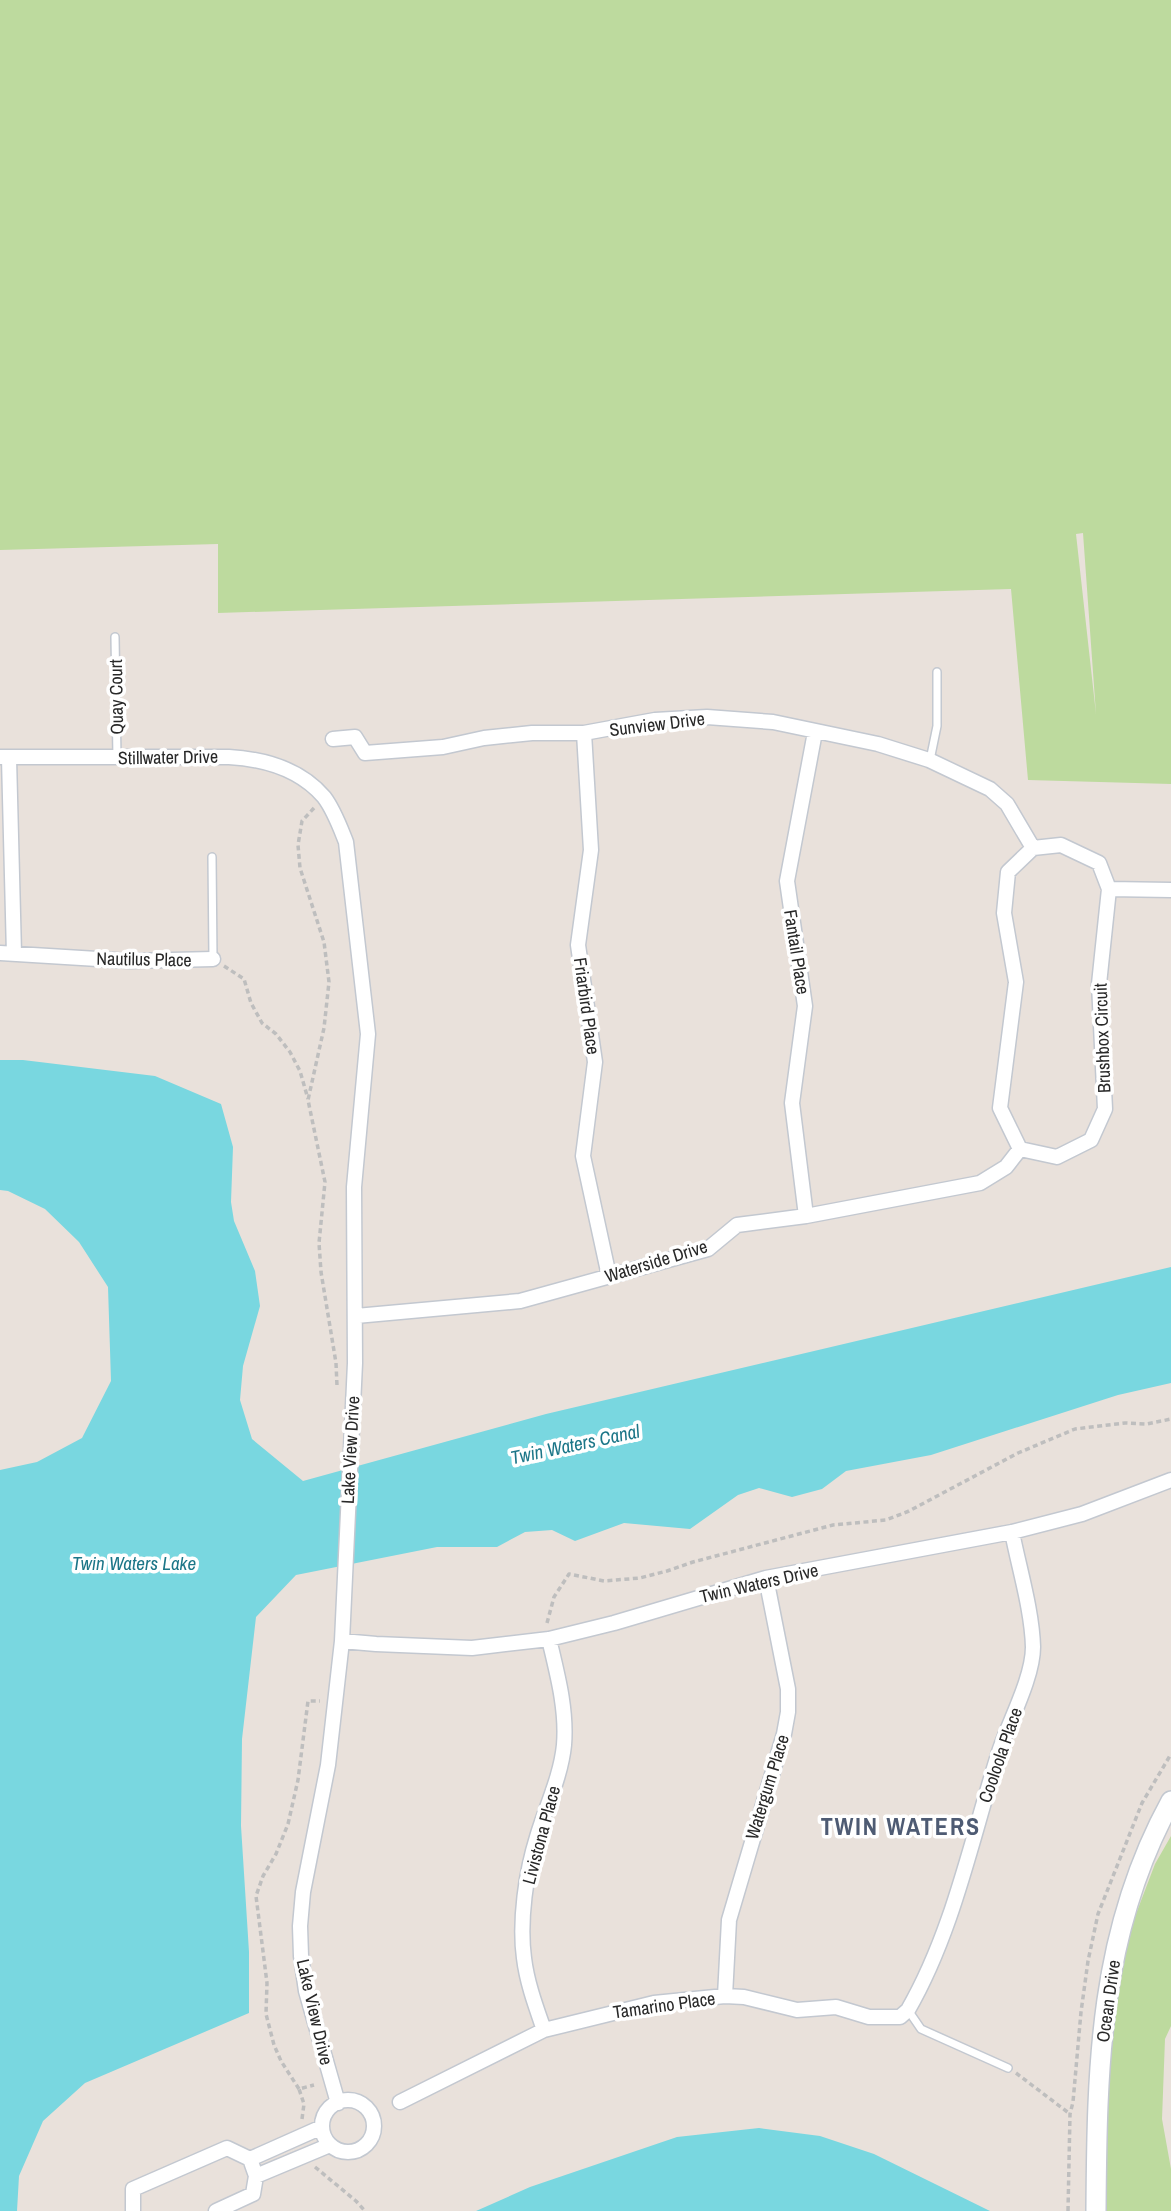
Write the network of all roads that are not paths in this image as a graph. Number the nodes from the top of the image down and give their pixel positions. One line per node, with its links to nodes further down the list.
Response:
1 (115, 637): 7 (lane, Quay Court)
2 (937, 672): 8 (lane)
3 (815, 732): 4 (street, Sunview Drive); 8 (street, Sunview Drive); 17 (street, Fantail Place)
4 (584, 733): 5 (street, Sunview Drive); 18 (street, Friarbird Place)
5 (333, 739)
6 (4, 758): 7 (street, Stillwater Drive); 14 (street, Nautilus Place)
7 (117, 758): 9 (street, Stillwater Drive)
8 (929, 760): 10 (street, Sunview Drive)
9 (324, 797): 19 (street, Lake View Drive)
10 (1033, 848): 12 (street); 16 (street)
11 (212, 857): 15 (lane, Nautilus Place)
12 (1109, 889): 13 (street); 16 (street, Brushbox Circuit)
13 (1171, 890)
14 (7, 953): 15 (street, Nautilus Place)
15 (213, 959)
16 (1020, 1149): 17 (street, Waterside Drive)
17 (806, 1216): 18 (street, Waterside Drive)
18 (609, 1276): 19 (street, Waterside Drive)
19 (356, 1316): 24 (street, Lake View Drive)
20 (1171, 1480): 21 (street, Twin Waters Drive)
21 (1012, 1532): 22 (street, Twin Waters Drive); 27 (street, Cooloola Place)
22 (766, 1578): 23 (street, Twin Waters Drive); 26 (street, Watergum Place)
23 (549, 1639): 24 (street, Twin Waters Drive); 28 (street, Livistona Place)
24 (342, 1640): 30 (street, Lake View Drive)
25 (1171, 1801): 38 (street, Ocean Drive)
26 (725, 1996): 27 (street, Tamarino Place); 28 (street, Tamarino Place)
27 (908, 2010): 29 (lane)
28 (544, 2030): 31 (street, Tamarino Place)
29 (1009, 2068)
30 (338, 2102): 32 (street); 33 (street)
31 (400, 2102)
32 (322, 2127): 33 (street); 34 (street)
33 (330, 2145): 35 (street)
34 (250, 2159): 35 (street); 36 (street)
35 (256, 2176): 37 (street)
36 (133, 2211)
37 (216, 2211)
38 (1096, 2211)

